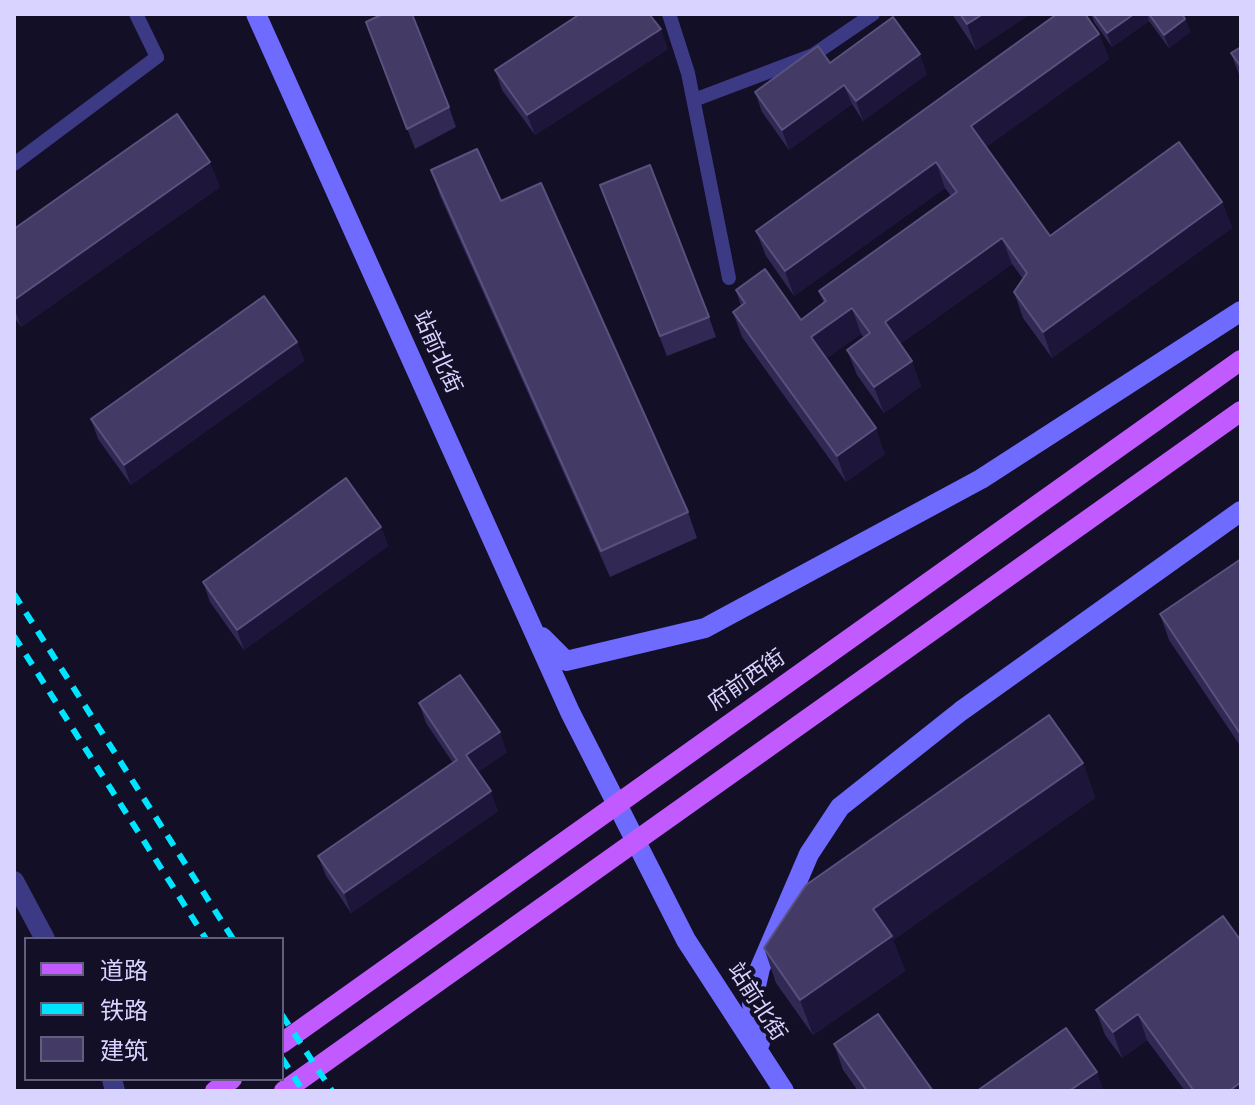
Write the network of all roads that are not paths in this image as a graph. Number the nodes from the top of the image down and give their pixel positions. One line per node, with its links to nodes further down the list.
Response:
1 (136, 14): 6 (lane)
2 (256, 14): 12 (main road, 站前北街)
3 (669, 14): 5 (lane)
4 (873, 14): 5 (lane)
5 (694, 100): 7 (lane)
6 (14, 164)
7 (729, 278)
8 (1241, 311): 12 (main road)
9 (1241, 360): 15 (main road, 府前西街)
10 (1241, 411): 17 (main road)
11 (1241, 511): 16 (main road)
12 (531, 625): 16 (main road, 站前北街)
13 (14, 881): 14 (street)
14 (44, 937)
15 (284, 1042)
16 (779, 1083)
17 (284, 1091)

